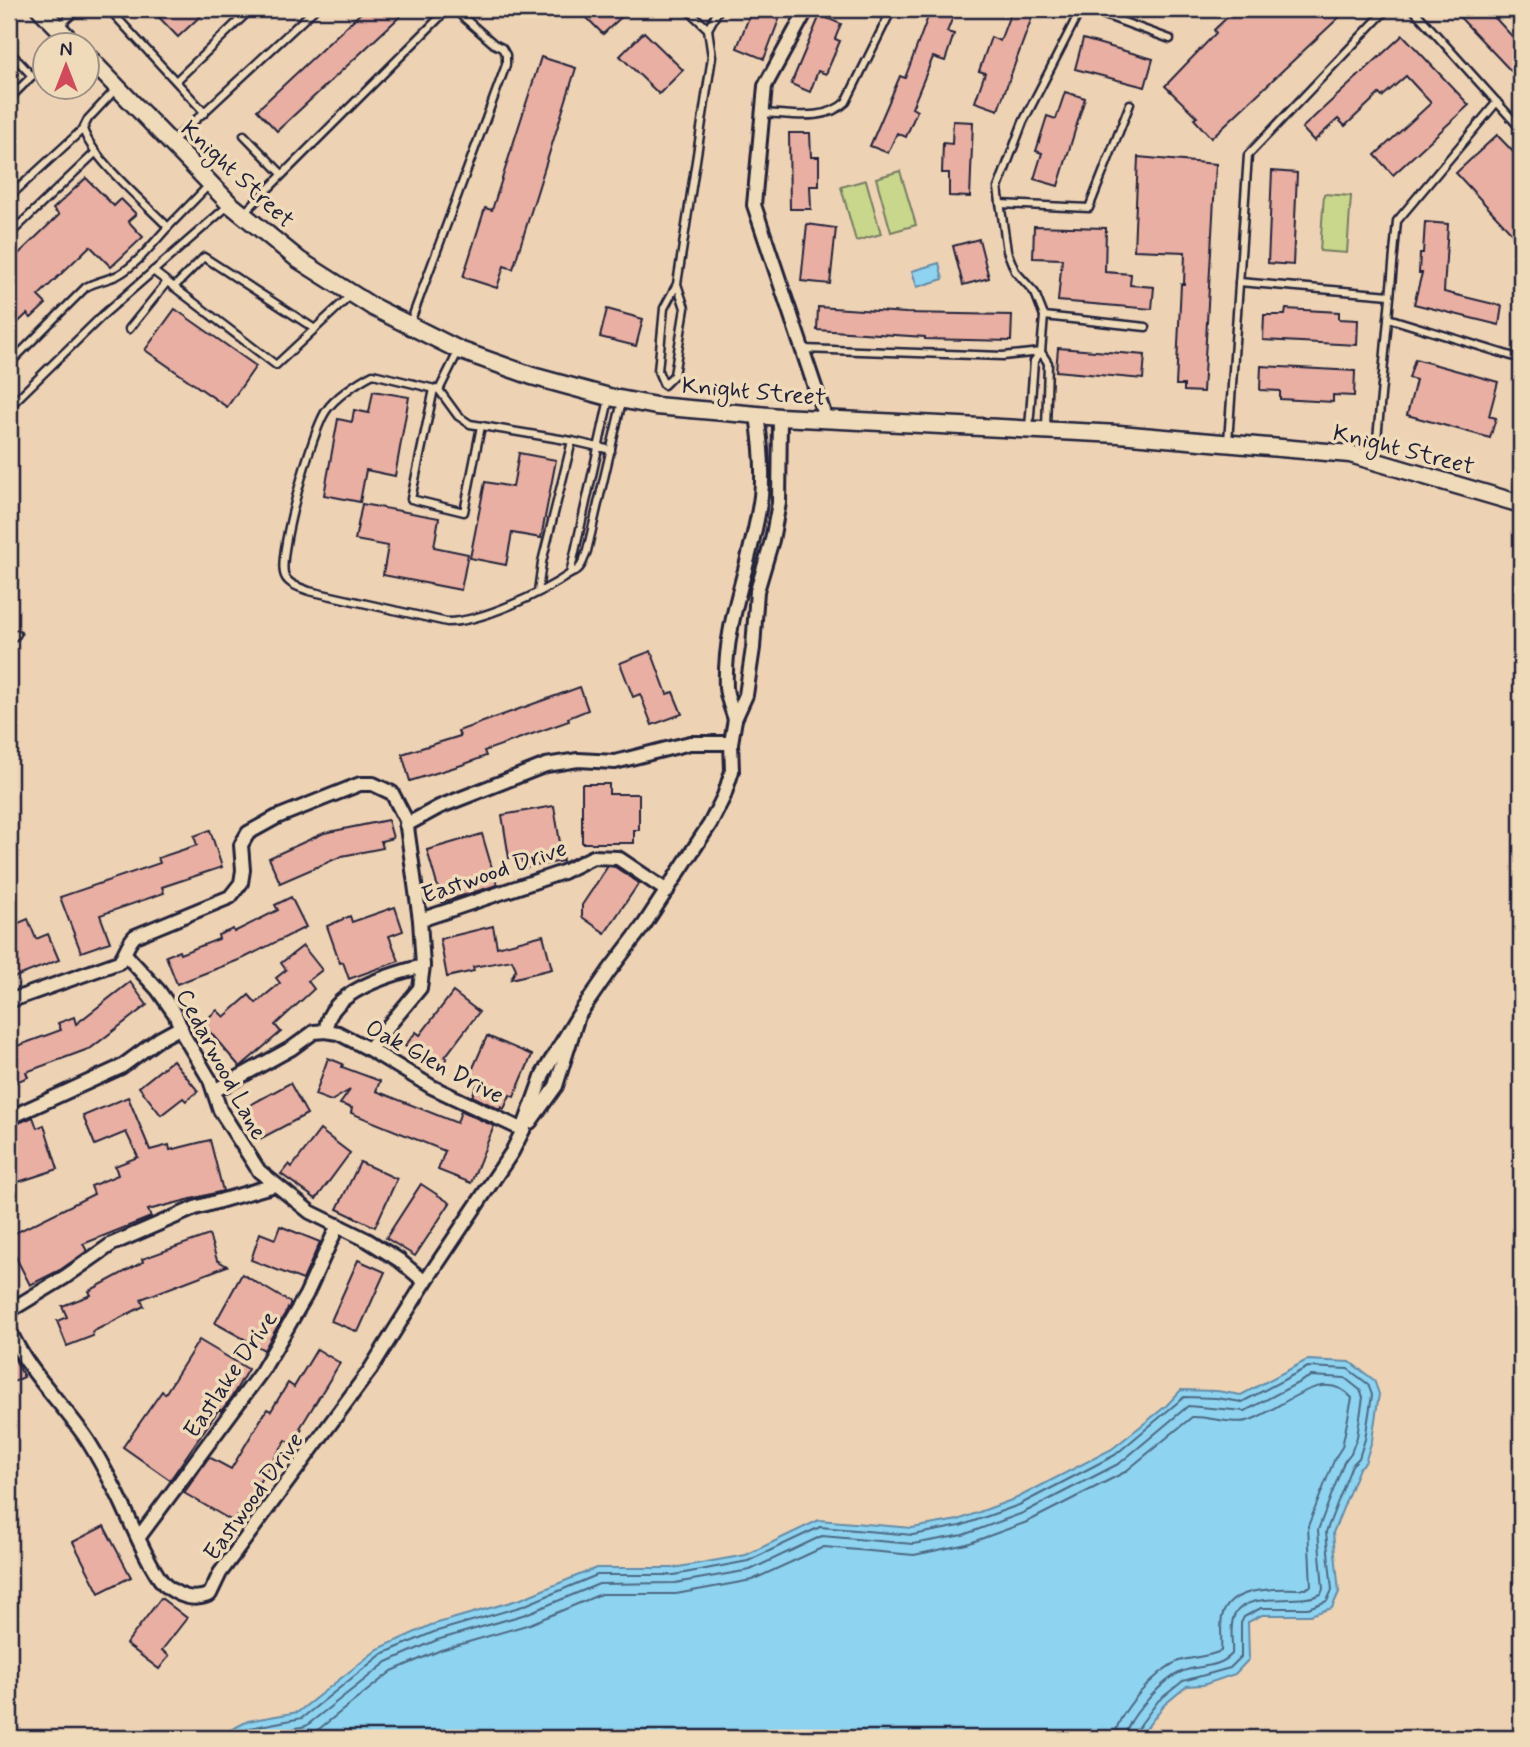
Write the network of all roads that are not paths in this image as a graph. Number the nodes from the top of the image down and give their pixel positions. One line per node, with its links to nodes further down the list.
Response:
1 (40, 9): 16 (street)
2 (78, 9): 16 (lane)
3 (109, 9): 23 (lane)
4 (251, 9): 23 (lane)
5 (315, 9): 28 (lane)
6 (448, 9): 35 (lane)
7 (454, 9): 51 (lane)
8 (687, 9): 17 (lane)
9 (719, 9): 17 (lane)
10 (807, 9): 29 (street)
11 (892, 9): 29 (lane)
12 (1081, 9): 38 (lane)
13 (1088, 9): 19 (lane)
14 (1387, 9): 44 (lane)
15 (1413, 9): 26 (lane)
16 (58, 27): 18 (street)
17 (708, 29): 45 (lane)
18 (62, 32)
19 (1170, 39)
20 (9, 51): 22 (lane)
21 (102, 72): 24 (street, Knight Street)
22 (32, 76): 25 (lane)
23 (176, 81): 28 (lane)
24 (117, 88): 30 (lane); 33 (street, Knight Street)
25 (9, 97)
26 (1497, 102): 31 (lane); 48 (lane)
27 (1130, 104): 38 (lane)
28 (205, 113): 33 (lane)
29 (763, 113): 55 (street)
30 (83, 129): 34 (lane); 37 (lane)
31 (1521, 129)
32 (244, 135): 35 (lane)
33 (170, 143): 36 (street, Knight Street)
34 (96, 152): 40 (lane); 41 (lane)
35 (282, 174): 39 (lane)
36 (210, 184): 39 (street, Knight Street); 40 (lane)
37 (9, 197)
38 (1000, 204): 49 (lane)
39 (236, 209): 42 (lane); 47 (street, Knight Street)
40 (168, 227): 59 (lane)
41 (9, 235)
42 (153, 271): 43 (lane); 64 (lane)
43 (167, 282): 46 (lane); 53 (lane)
44 (1240, 282): 48 (lane); 71 (lane)
45 (677, 285): 60 (lane); 60 (lane)
46 (174, 287): 54 (lane); 54 (lane)
47 (353, 293): 51 (street, Knight Street); 54 (lane)
48 (1390, 295): 50 (lane)
49 (1044, 316): 52 (lane); 57 (lane)
50 (1388, 318): 58 (lane); 74 (lane)
51 (409, 325): 56 (street, Knight Street)
52 (1146, 327)
53 (129, 329)
54 (315, 329)
55 (803, 349): 57 (lane); 67 (street)
56 (459, 350): 61 (lane); 62 (street, Knight Street)
57 (1041, 352): 69 (lane); 69 (lane)
58 (1521, 359)
59 (9, 364)
60 (664, 385): 63 (lane)
61 (437, 390): 68 (lane); 68 (lane); 77 (lane)
62 (616, 399): 63 (street, Knight Street); 72 (lane); 73 (lane)
63 (662, 406): 65 (street, Knight Street)
64 (9, 407)
65 (757, 415): 66 (street, Knight Street); 80 (street, Eastwood Drive)
66 (780, 417): 67 (street, Knight Street); 80 (street, Eastwood Drive)
67 (826, 420): 69 (street, Knight Street)
68 (481, 426): 70 (lane)
69 (1037, 430): 71 (street, Knight Street)
70 (572, 441): 72 (lane); 77 (lane)
71 (1228, 443): 74 (street, Knight Street)
72 (598, 447): 73 (lane); 76 (lane)
73 (611, 450): 76 (lane)
74 (1375, 461): 75 (street, Knight Street)
75 (1521, 504)
76 (570, 574): 77 (lane)
77 (538, 592)
78 (17, 634): 79 (lane)
79 (9, 641)
80 (735, 719): 81 (street, Eastwood Drive)
81 (731, 743): 82 (street); 83 (street, Eastwood Drive)
82 (406, 825): 84 (street, Eastwood Drive); 85 (street, Eastwood Drive)
83 (667, 891): 84 (street, Eastwood Drive); 93 (street, Eastwood Drive)
84 (420, 920): 86 (street)
85 (125, 954): 87 (street, Eastwood Drive); 88 (street, Cedarwood Lane)
86 (423, 966): 89 (street); 90 (street)
87 (9, 1002)
88 (181, 1027): 91 (street, Cedarwood Lane); 92 (street)
89 (326, 1031): 90 (street, Oak Glen Drive); 91 (street)
90 (369, 1049): 93 (street, Oak Glen Drive)
91 (214, 1091): 94 (street, Cedarwood Lane)
92 (9, 1118)
93 (523, 1130): 96 (street, Eastwood Drive)
94 (275, 1185): 95 (street, Cedarwood Lane); 97 (street)
95 (338, 1225): 96 (street, Cedarwood Lane); 99 (street, Eastlake Drive)
96 (425, 1282): 99 (street, Eastwood Drive)
97 (9, 1311)
98 (9, 1329): 99 (street, Eastwood Drive)
99 (139, 1537)

